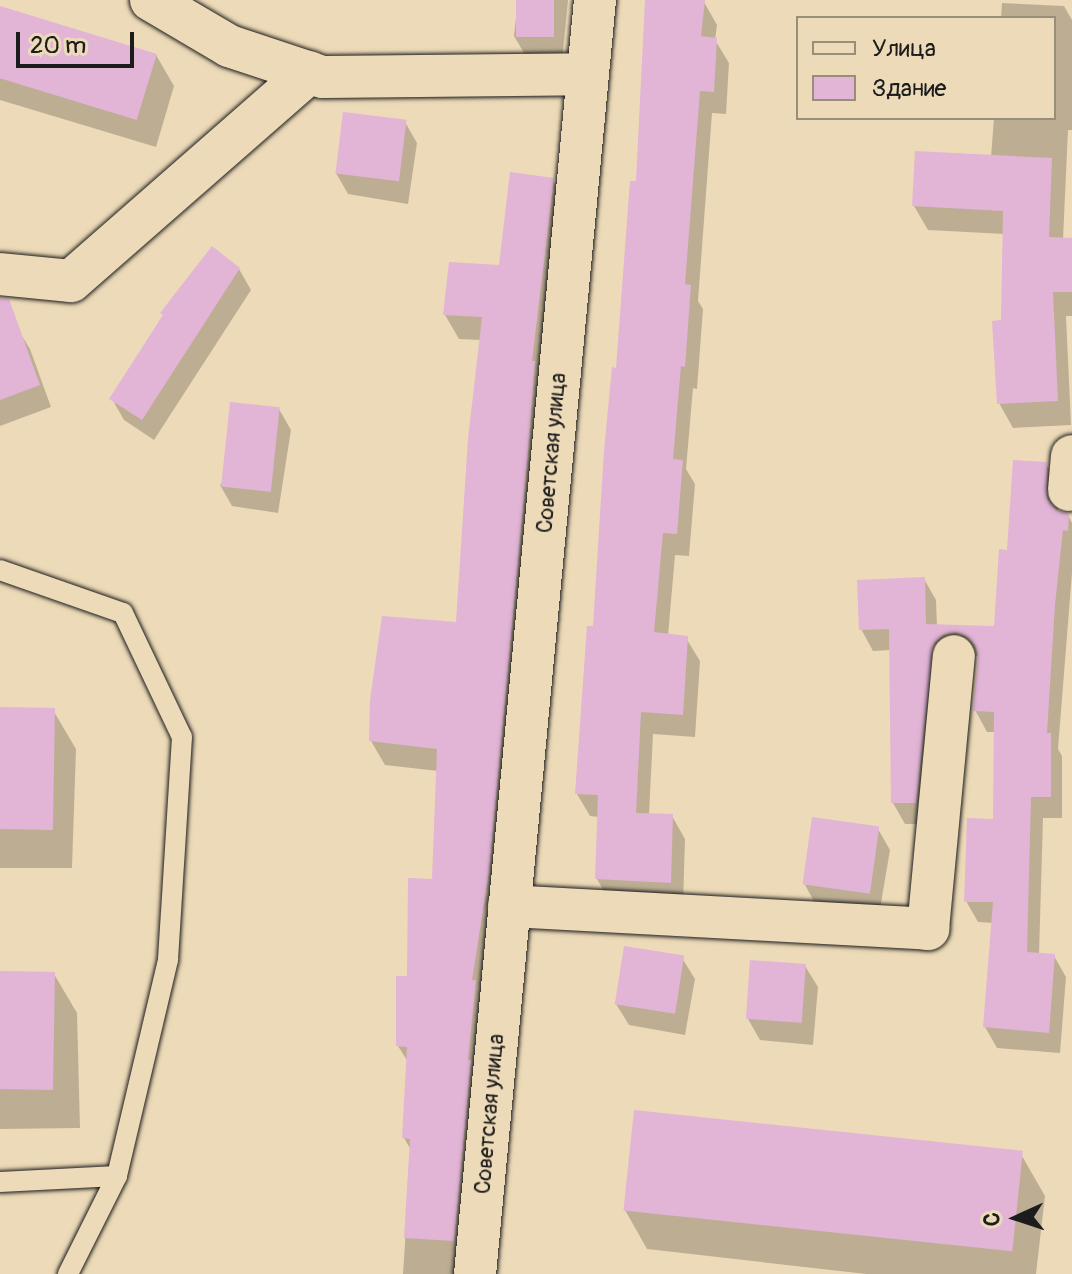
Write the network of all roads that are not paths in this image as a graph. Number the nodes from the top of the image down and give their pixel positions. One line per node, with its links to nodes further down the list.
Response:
1 (151, 0): 3 (street)
2 (595, 0): 4 (street, Советская улица)
3 (310, 72): 4 (street); 5 (street)
4 (588, 74): 8 (street, Советская улица)
5 (0, 275)
6 (0, 570): 9 (lane)
7 (954, 656): 8 (street)
8 (509, 906): 12 (street, Советская улица)
9 (117, 1176): 10 (lane); 11 (lane)
10 (0, 1182)
11 (68, 1274)
12 (475, 1274)

